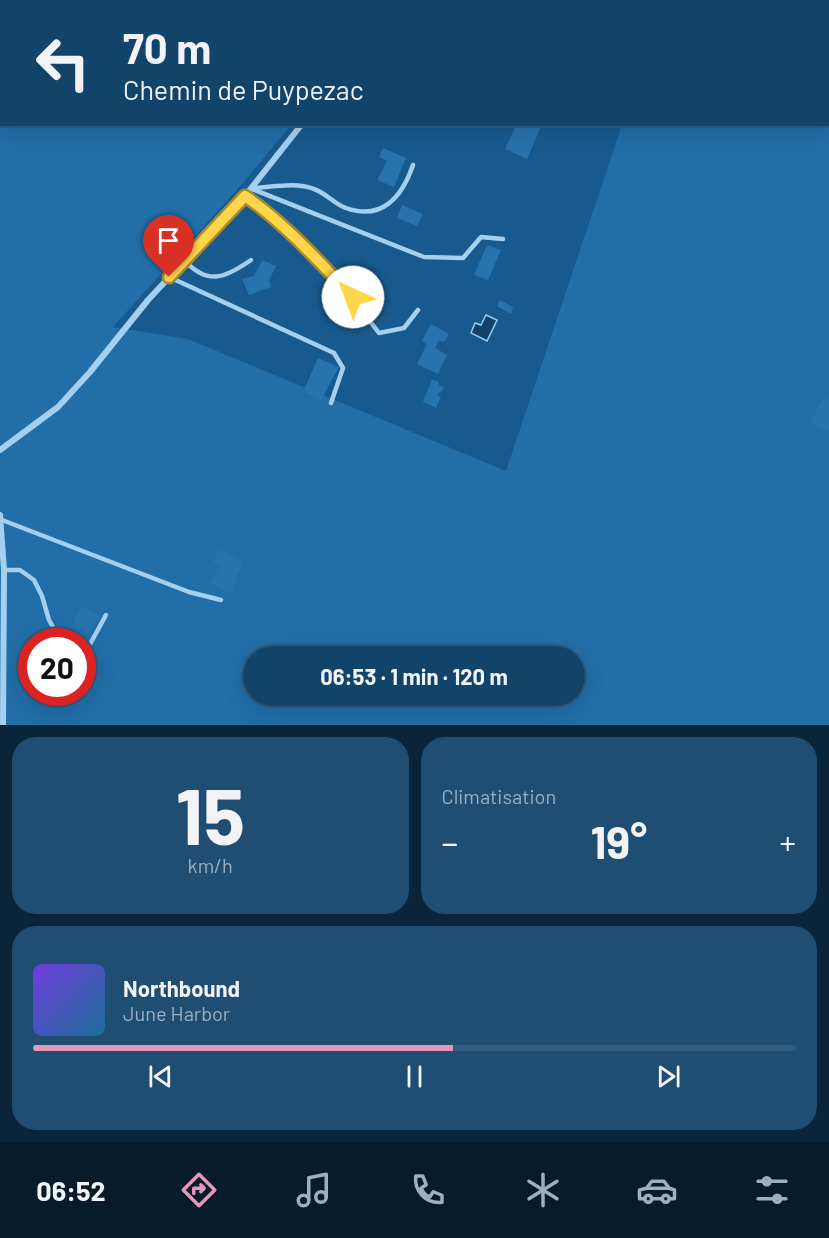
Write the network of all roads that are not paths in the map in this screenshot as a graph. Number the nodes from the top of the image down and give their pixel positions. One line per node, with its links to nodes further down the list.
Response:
1 (300, 126): 3 (street)
2 (413, 165): 3 (lane)
3 (252, 189): 4 (street); 5 (lane)
4 (245, 196): 6 (street); 9 (lane)
5 (503, 238)
6 (184, 260): 7 (lane); 8 (street)
7 (251, 260)
8 (169, 277): 10 (lane); 11 (street)
9 (418, 310)
10 (331, 403)
11 (0, 450)
12 (1, 518): 13 (street); 14 (lane)
13 (4, 570): 16 (lane); 18 (street)
14 (221, 600)
15 (106, 615): 17 (lane)
16 (54, 628)
17 (96, 633)
18 (3, 725)

